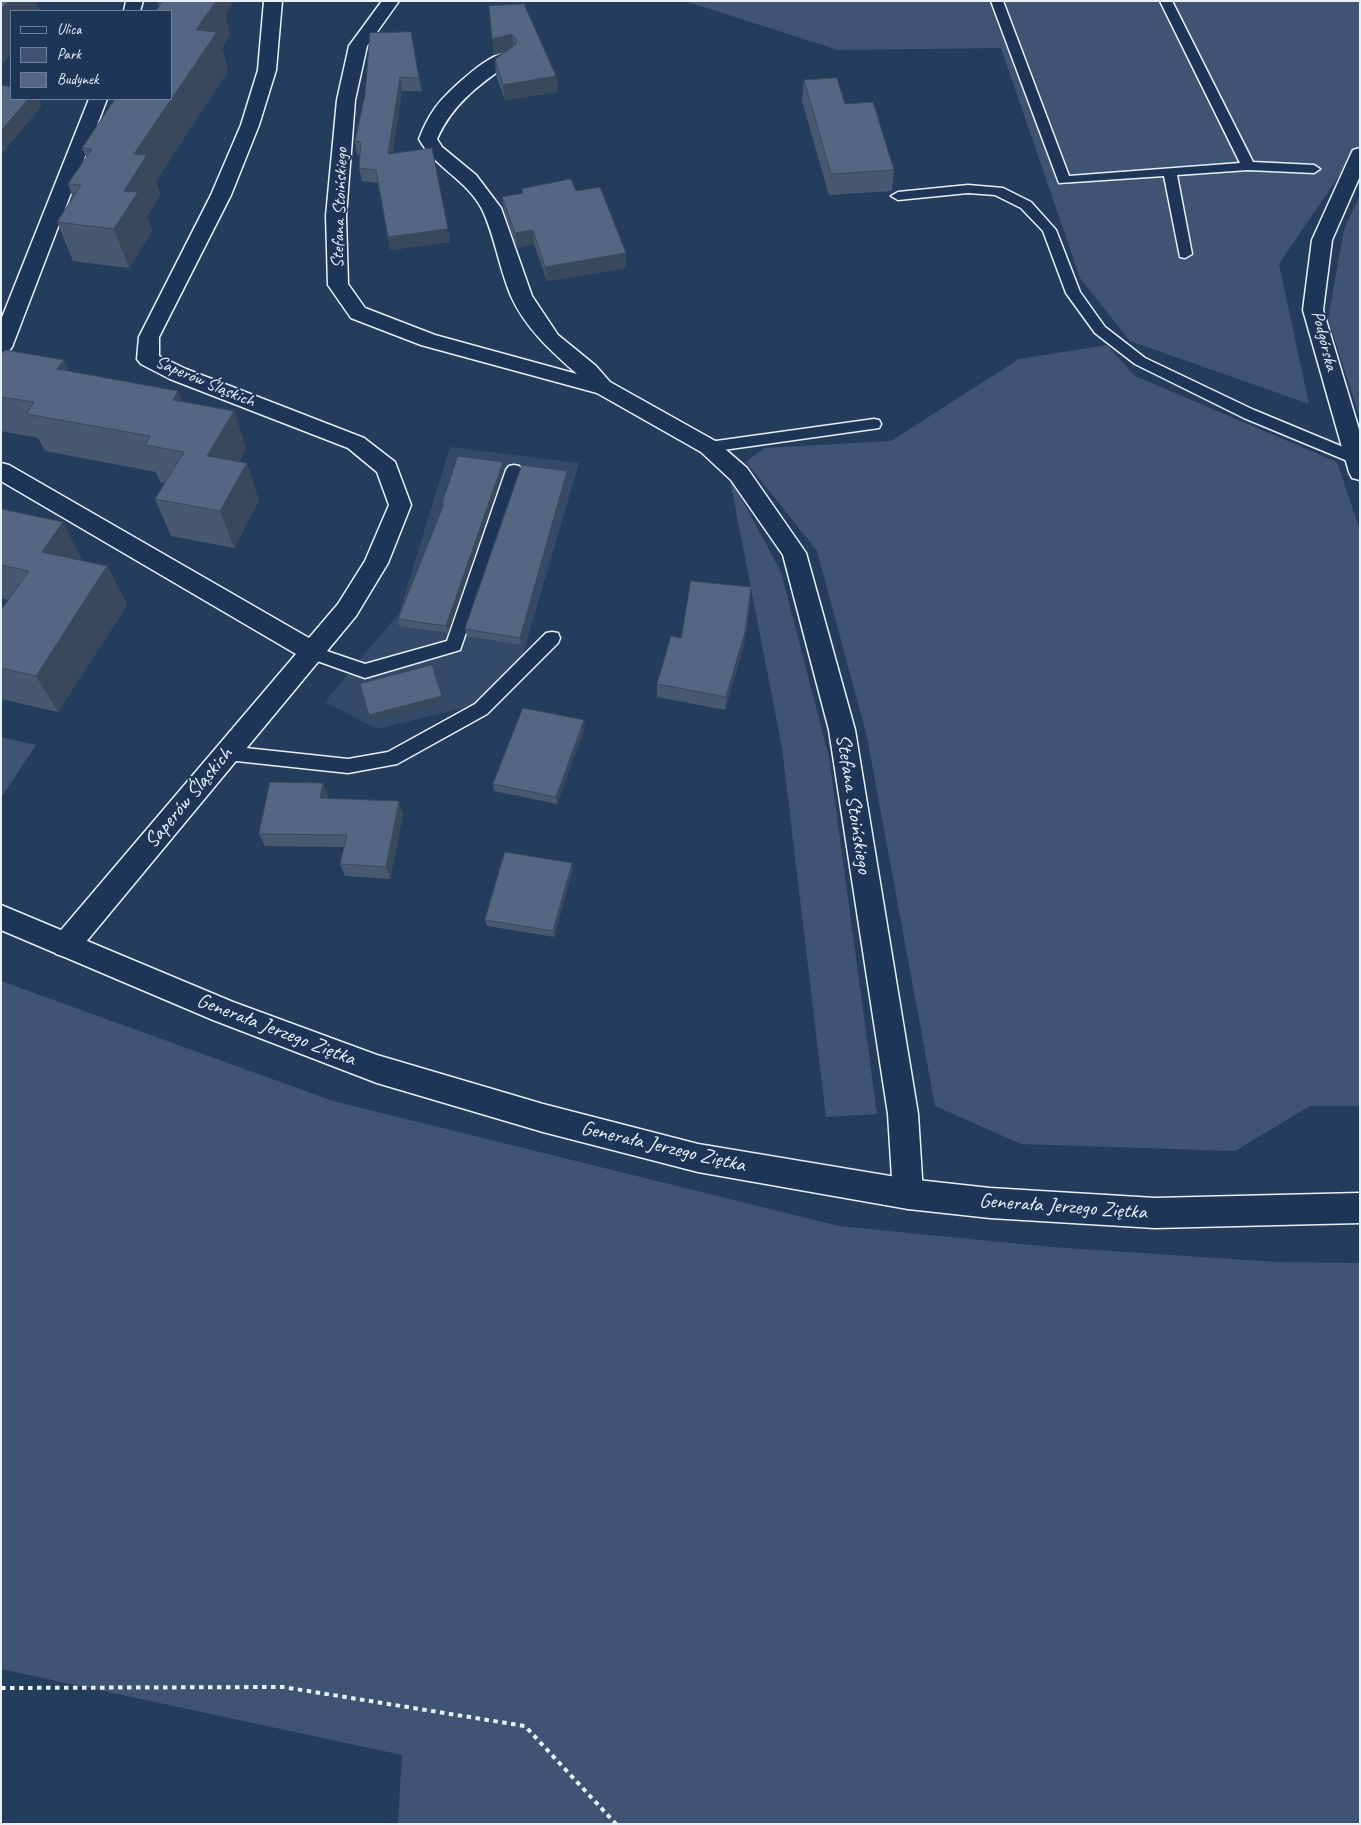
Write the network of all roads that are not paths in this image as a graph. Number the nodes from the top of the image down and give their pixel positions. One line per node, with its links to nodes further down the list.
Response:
1 (273, 1): 21 (street, Saperów Śląskich)
2 (391, 1): 14 (street, Stefana Stoińskiego)
3 (997, 1): 10 (lane)
4 (1166, 1): 8 (lane)
5 (508, 56): 14 (street, Stefana Stoińskiego)
6 (98, 100): 13 (street)
7 (1360, 154): 17 (street, Podgórska)
8 (1248, 166): 9 (lane); 10 (lane)
9 (1314, 169)
10 (1170, 172): 12 (lane)
11 (898, 196): 17 (lane)
12 (1185, 254)
13 (1, 347)
14 (604, 388): 16 (street, Stefana Stoińskiego)
15 (874, 424): 16 (lane)
16 (709, 447): 25 (street, Stefana Stoińskiego)
17 (1357, 465)
18 (514, 470): 21 (lane)
19 (1, 471): 21 (street)
20 (552, 638): 22 (lane)
21 (312, 652): 22 (street, Saperów Śląskich)
22 (227, 753): 24 (street, Saperów Śląskich)
23 (1, 917): 24 (street, Generała Jerzego Ziętka)
24 (66, 945): 25 (street, Generała Jerzego Ziętka)
25 (908, 1194): 26 (street, Generała Jerzego Ziętka)
26 (1360, 1208)

